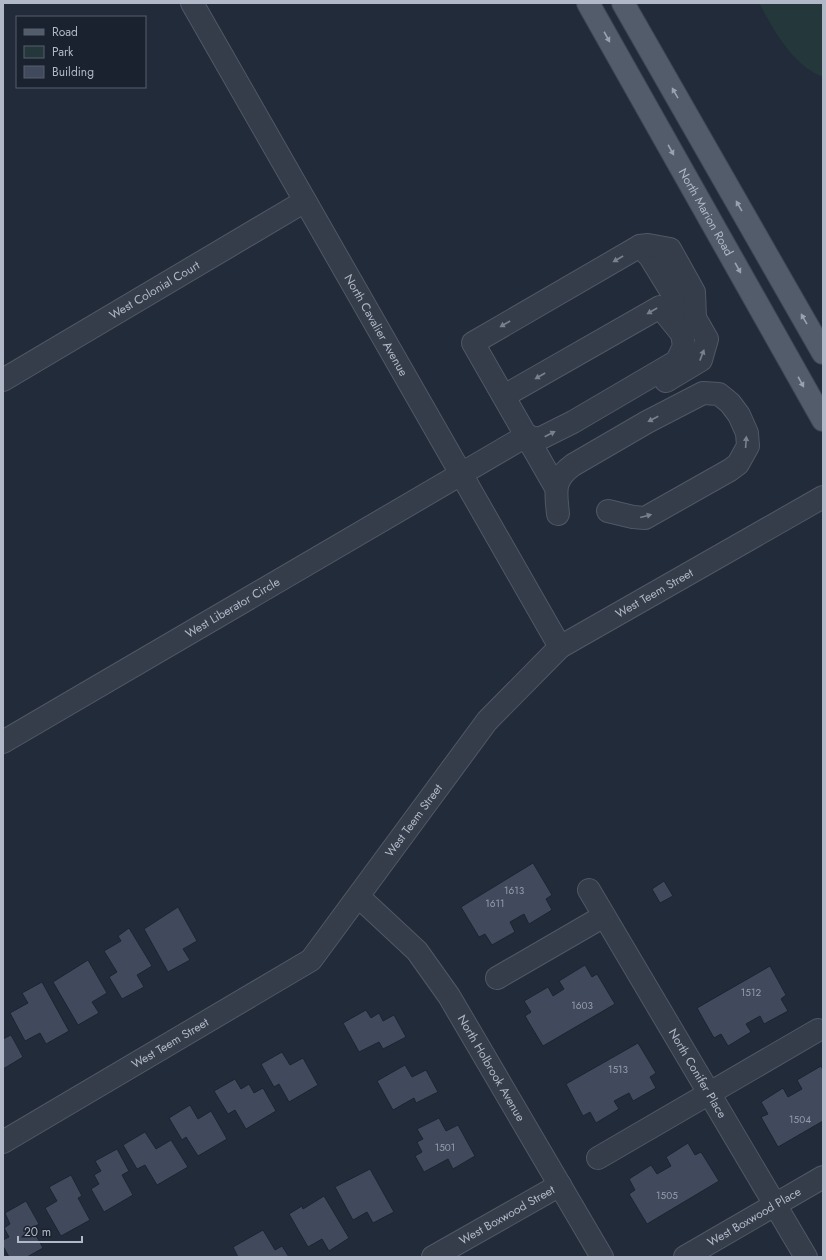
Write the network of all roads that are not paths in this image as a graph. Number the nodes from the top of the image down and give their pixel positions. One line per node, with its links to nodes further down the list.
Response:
1 (192, 3): 4 (street, North Cavalier Avenue)
2 (588, 3): 8 (main road, North Marion Road, one-way to 8)
3 (624, 3): 5 (main road, one-way to 3)
4 (306, 201): 6 (street, West Colonial Court); 11 (street, North Cavalier Avenue)
5 (823, 353)
6 (3, 380)
7 (504, 396): 9 (street, one-way to 7); 9 (street, one-way to 7); 10 (street)
8 (823, 420)
9 (573, 422): 10 (street, one-way to 9)
10 (526, 436): 11 (street, West Liberator Circle); 12 (street)
11 (461, 474): 16 (street, North Cavalier Avenue); 17 (street, West Liberator Circle)
12 (555, 486): 14 (street, one-way to 12); 15 (street)
13 (823, 497): 16 (street, West Teem Street)
14 (608, 511)
15 (558, 514)
16 (560, 647): 19 (street, West Teem Street)
17 (3, 742)
18 (589, 890): 20 (street, North Conifer Place)
19 (359, 897): 24 (street, West Teem Street); 27 (street, North Holbrook Avenue)
20 (604, 916): 21 (street); 23 (street, North Conifer Place)
21 (497, 978)
22 (818, 1030): 23 (street)
23 (709, 1093): 25 (street); 28 (street, North Conifer Place)
24 (3, 1142)
25 (598, 1158)
26 (823, 1177): 28 (street, West Boxwood Place)
27 (560, 1185): 29 (street, West Boxwood Street); 30 (street, North Holbrook Avenue)
28 (775, 1205): 31 (street, West Boxwood Place); 32 (street, North Conifer Place)
29 (433, 1257)
30 (602, 1257)
31 (685, 1257)
32 (806, 1257)

